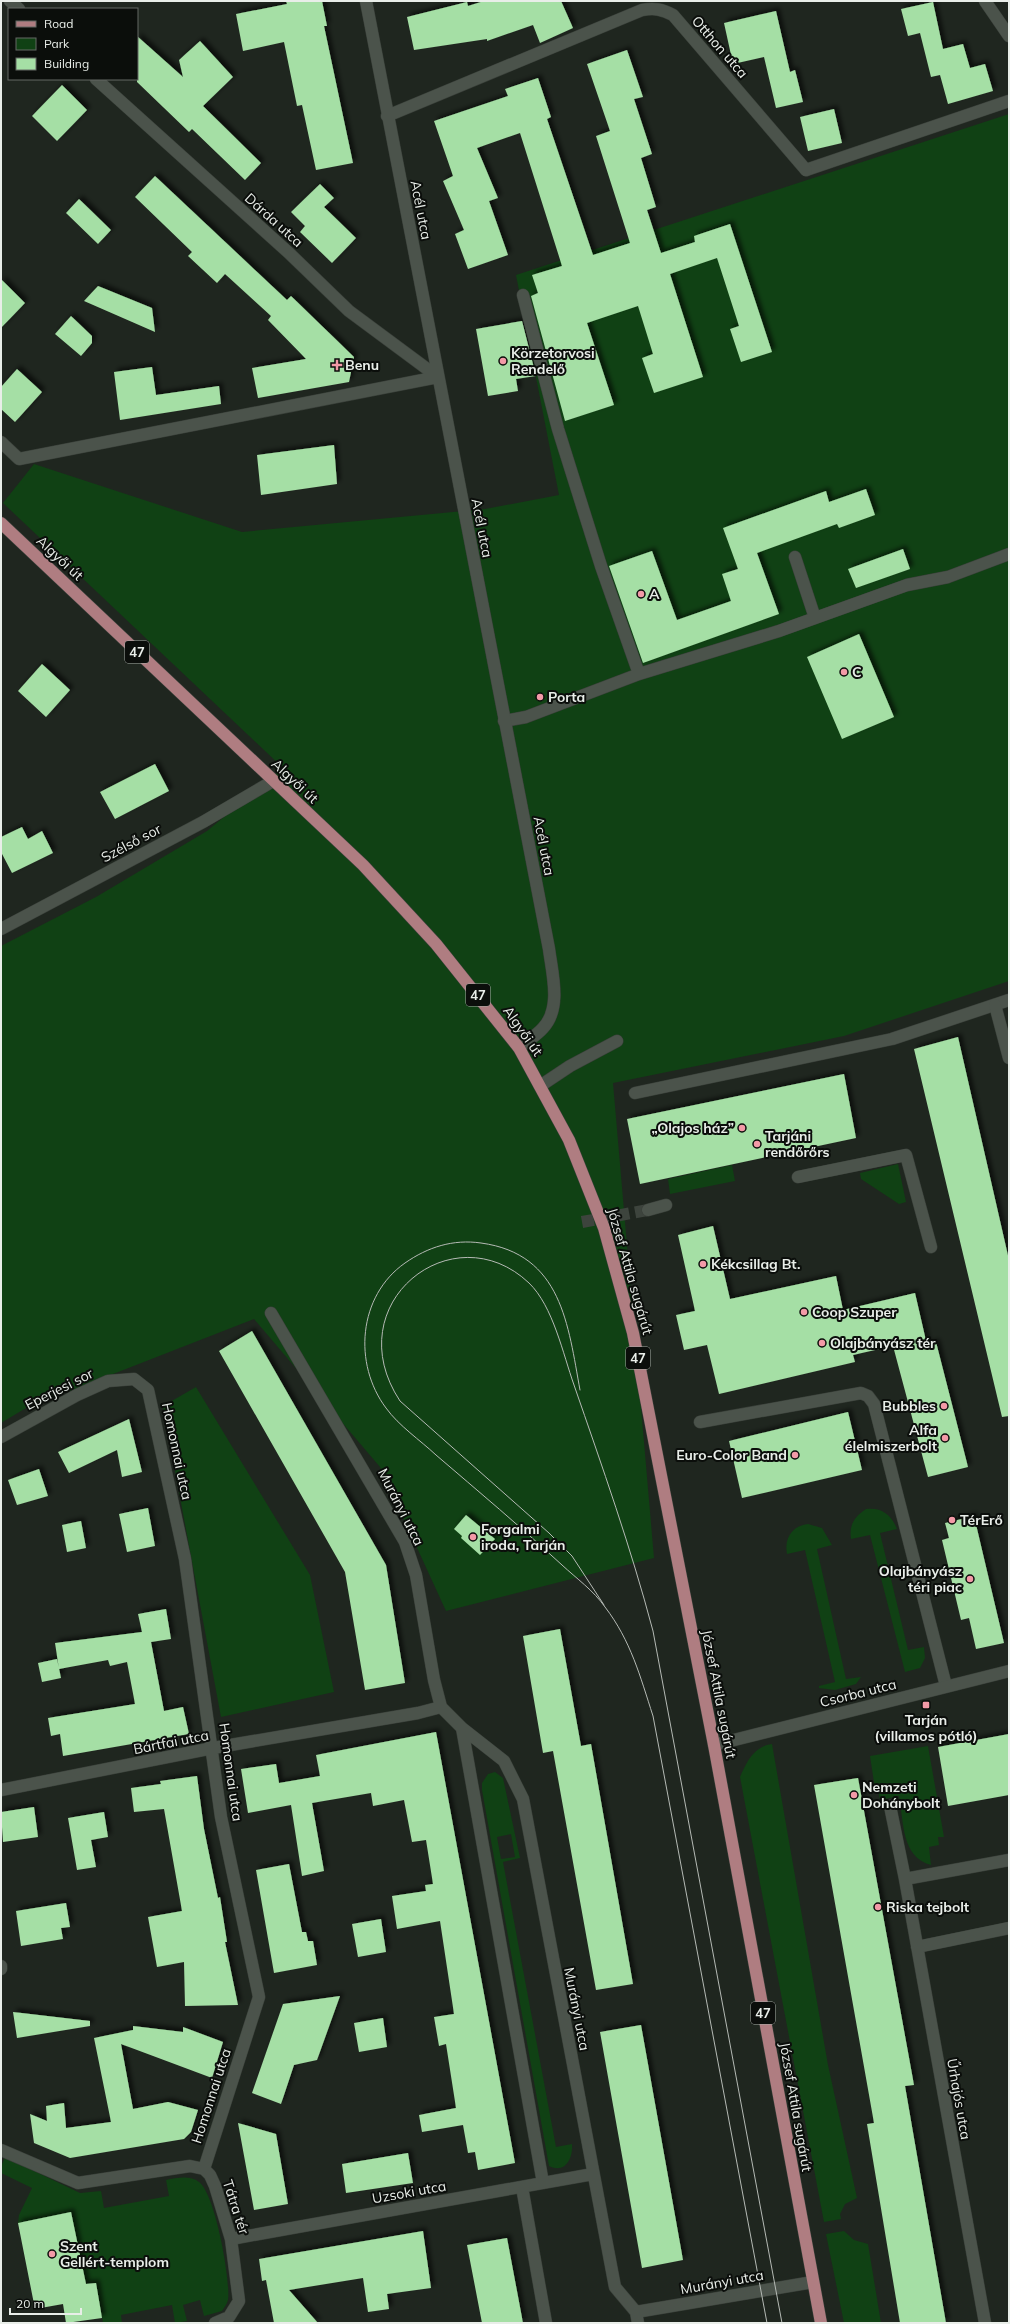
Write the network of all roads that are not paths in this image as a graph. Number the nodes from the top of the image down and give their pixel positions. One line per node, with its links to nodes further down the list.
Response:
1 (10, 1): 4 (street)
2 (366, 1): 8 (street, Acél utca)
3 (985, 1): 5 (street)
4 (18, 8)
5 (1009, 36)
6 (97, 80): 10 (street, Dárda utca)
7 (1009, 101): 8 (street, Otthon utca)
8 (388, 116): 10 (street, Acél utca)
9 (523, 295): 16 (street)
10 (438, 377): 11 (street); 17 (street, Acél utca)
11 (1, 442)
12 (1, 523): 18 (main road, Algyői út / 47)
13 (1009, 554): 15 (street)
14 (795, 557): 15 (street)
15 (815, 618): 16 (street)
16 (639, 674): 17 (street)
17 (504, 721): 23 (street, Acél utca)
18 (273, 781): 19 (street, Szélső sor); 23 (main road, Algyői út / 47)
19 (1, 929)
20 (1009, 1000): 21 (street)
21 (996, 1005): 24 (street); 26 (street)
22 (617, 1042): 25 (street)
23 (519, 1048): 25 (main road, Algyői út / 47)
24 (1009, 1058)
25 (540, 1086): 39 (main road, József Attila sugárút / 47)
26 (635, 1093)
27 (798, 1177): 30 (street)
28 (666, 1205): 29 (street)
29 (648, 1210)
30 (931, 1248)
31 (271, 1313): 37 (street, Murányi utca)
32 (134, 1379): 34 (street, Eperjesi sor); 40 (street, Homonnai utca)
33 (700, 1422): 36 (street)
34 (1, 1437)
35 (1009, 1671): 36 (street, Csorba utca)
36 (946, 1686): 39 (street, Csorba utca)
37 (441, 1707): 38 (street, Murányi utca); 40 (street, Bártfai utca)
38 (462, 1728): 51 (street, Murányi utca); 52 (street)
39 (714, 1744): 55 (main road, József Attila sugárút / 47)
40 (213, 1748): 41 (street, Bártfai utca); 50 (street, Homonnai utca)
41 (1, 1790)
42 (890, 1806): 44 (street, Űrhajós utca)
43 (1009, 1860): 44 (street)
44 (905, 1879): 46 (street, Űrhajós utca)
45 (1009, 1928): 46 (street)
46 (916, 1947): 61 (street, Űrhajós utca)
47 (1, 1966): 48 (street)
48 (1, 1969)
49 (1, 2150): 50 (street, Tátra tér)
50 (204, 2169): 54 (street, Tátra tér)
51 (593, 2174): 52 (street, Uzsoki utca); 56 (street, Murányi utca)
52 (543, 2183): 53 (street, Uzsoki utca)
53 (522, 2187): 54 (street, Uzsoki utca); 59 (street)
54 (231, 2240): 57 (street, Tátra tér)
55 (813, 2282): 56 (street, Murányi utca); 60 (main road, József Attila sugárút / 47)
56 (637, 2318)
57 (232, 2320): 58 (street, Tátra tér)
58 (215, 2323)
59 (546, 2323)
60 (821, 2323)
61 (984, 2323)

